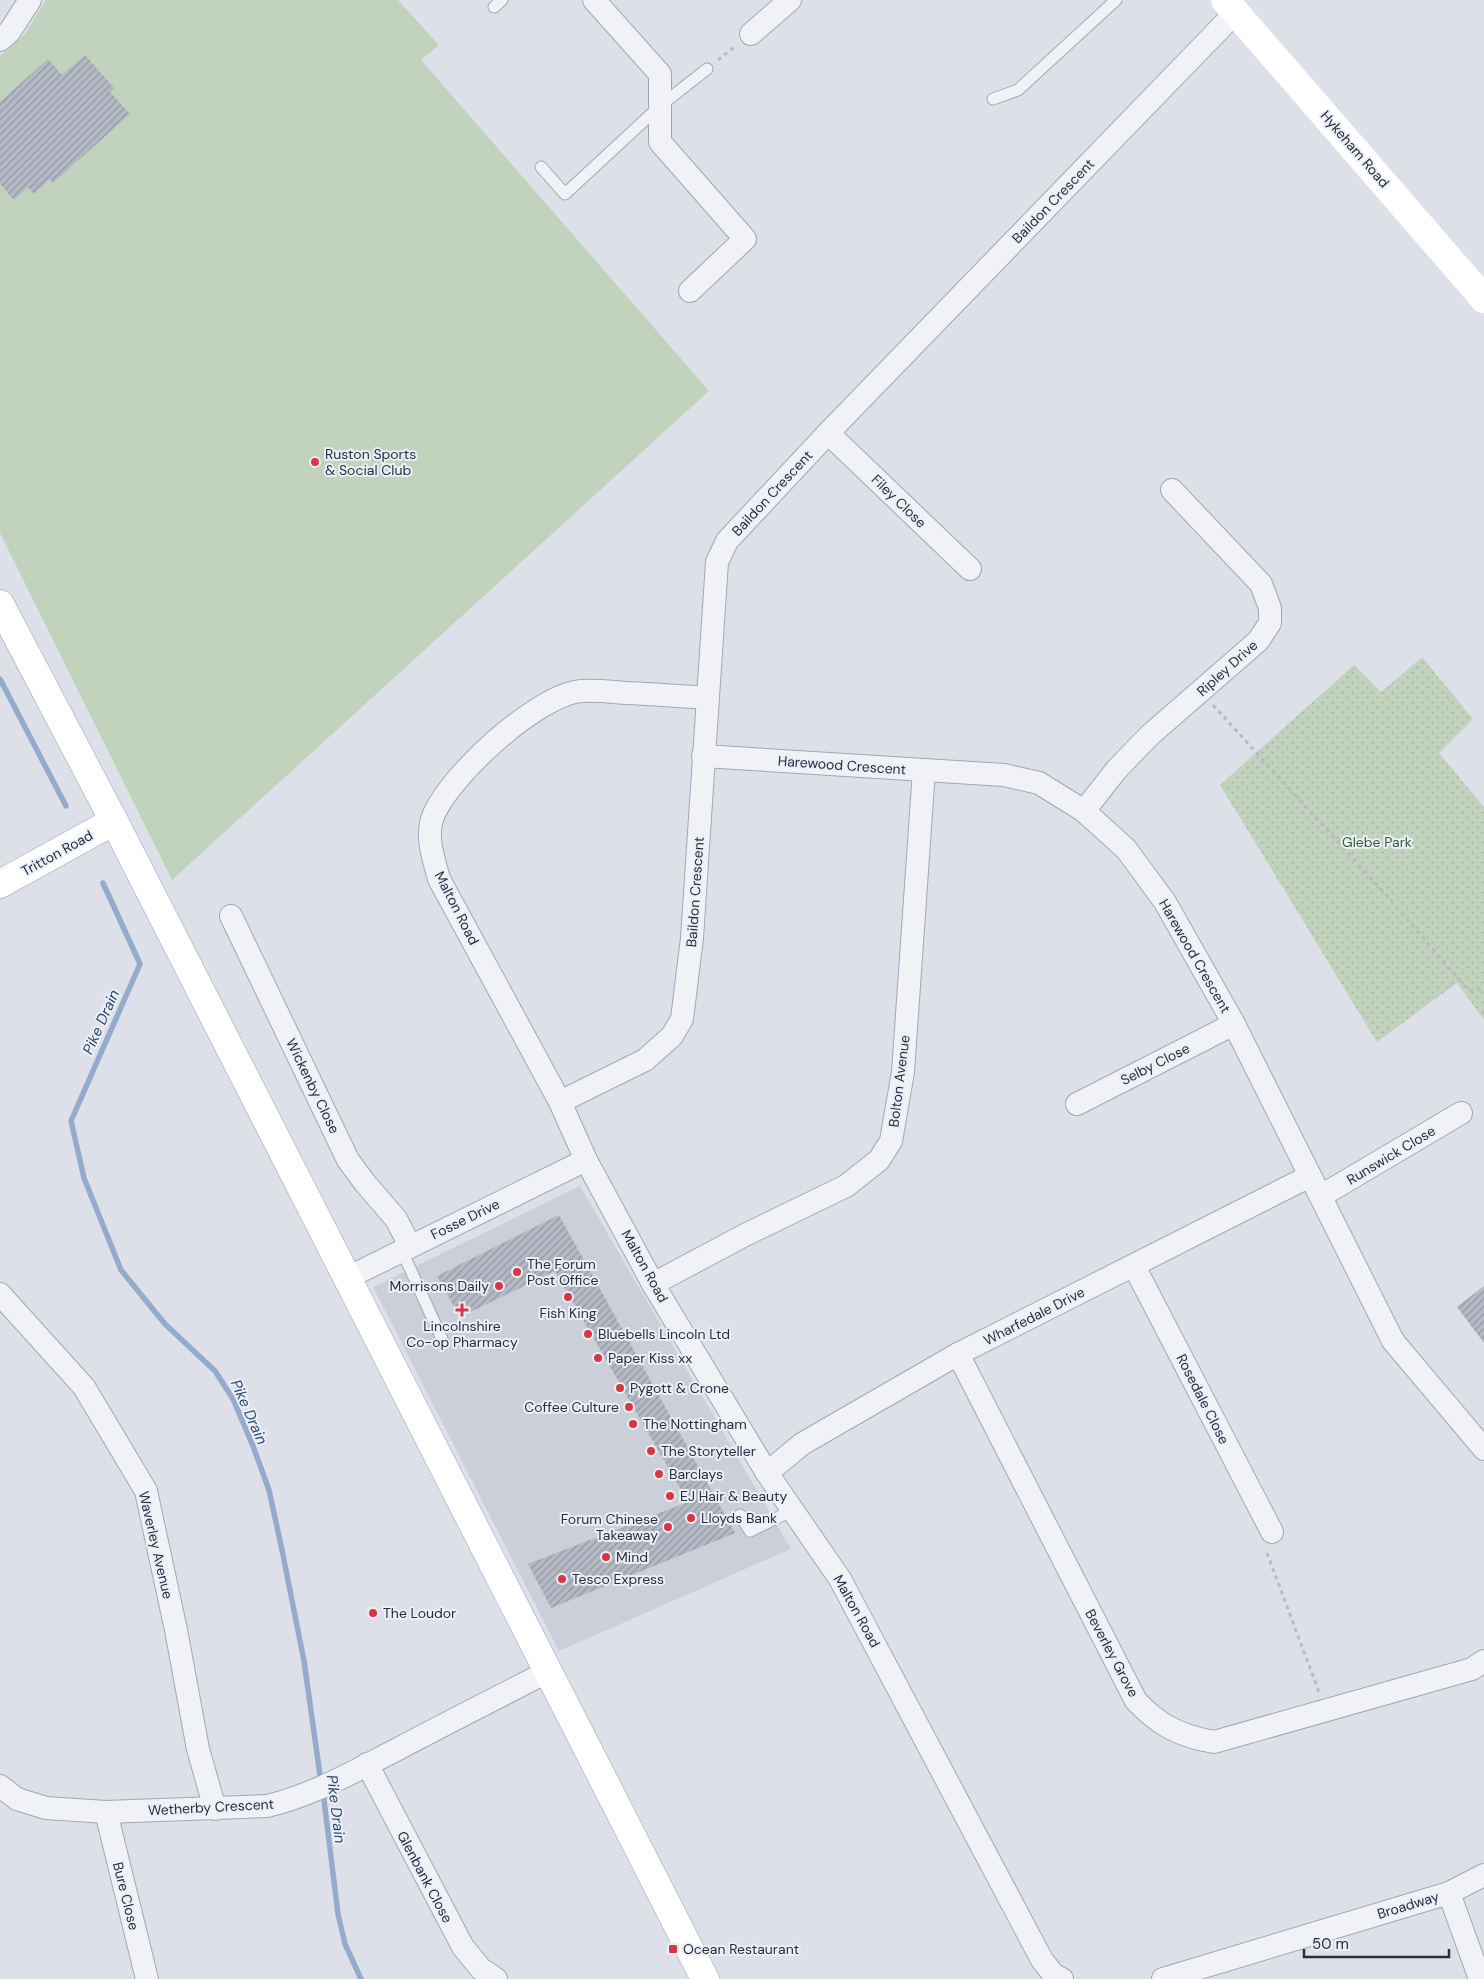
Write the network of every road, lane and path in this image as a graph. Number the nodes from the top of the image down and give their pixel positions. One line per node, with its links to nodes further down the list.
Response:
1 (30, 0): 7 (street)
2 (594, 0): 10 (street)
3 (790, 0): 6 (street)
4 (1116, 0): 9 (lane)
5 (1230, 6): 13 (main road, Hykeham Road); 14 (street, Baildon Crescent)
6 (751, 34): 8 (path)
7 (0, 40)
8 (707, 69): 10 (lane)
9 (993, 99)
10 (660, 106): 11 (lane); 12 (street)
11 (541, 167)
12 (690, 291)
13 (1484, 299)
14 (828, 433): 16 (street, Filey Close); 19 (street, Baildon Crescent)
15 (1172, 490): 18 (street, Ripley Drive)
16 (970, 569)
17 (0, 604): 23 (main road)
18 (1201, 692): 22 (street, Ripley Drive); 26 (path)
19 (707, 698): 20 (street, Baildon Crescent); 28 (street, Malton Road)
20 (703, 756): 21 (street, Harewood Crescent); 28 (street, Baildon Crescent)
21 (924, 770): 22 (street, Harewood Crescent); 37 (street, Bolton Avenue)
22 (1084, 811): 27 (street, Harewood Crescent)
23 (114, 821): 24 (main road, Tritton Road); 36 (main road)
24 (0, 884)
25 (231, 916): 34 (street, Wickenby Close)
26 (1484, 989)
27 (1234, 1024): 29 (street, Selby Close); 32 (street, Harewood Crescent)
28 (560, 1102): 31 (street, Malton Road)
29 (1077, 1104)
30 (1462, 1113): 33 (street, Runswick Close)
31 (586, 1160): 34 (street, Fosse Drive); 37 (street, Malton Road)
32 (1310, 1176): 33 (street, Harewood Crescent); 35 (street, Wharfedale Drive)
33 (1321, 1196): 41 (street, Harewood Crescent)
34 (406, 1248): 36 (street, Fosse Drive); 39 (lane)
35 (1134, 1266): 40 (street, Wharfedale Drive); 45 (street, Rosedale Close)
36 (345, 1279): 47 (main road)
37 (653, 1284): 42 (street, Malton Road)
38 (0, 1294): 51 (street, Waverley Avenue)
39 (442, 1339)
40 (958, 1354): 42 (street, Wharfedale Drive); 48 (street, Beverley Grove)
41 (1484, 1449)
42 (767, 1472): 43 (street, Malton Road)
43 (793, 1510): 44 (lane); 59 (street, Malton Road)
44 (740, 1515)
45 (1272, 1532): 48 (path)
46 (1484, 1661): 48 (street, Beverley Grove)
47 (547, 1672): 49 (street, Wetherby Crescent); 58 (main road)
48 (1326, 1711)
49 (367, 1764): 51 (street, Wetherby Crescent); 57 (street, Glenbank Close)
50 (0, 1786): 52 (street, Wetherby Crescent)
51 (215, 1809): 52 (street, Wetherby Crescent)
52 (106, 1812): 56 (street, Bure Close)
53 (1484, 1875): 54 (street, Broadway)
54 (1449, 1893): 55 (street, Broadway); 61 (street)
55 (1187, 1976): 60 (street)
56 (147, 1979)
57 (496, 1979)
58 (705, 1979)
59 (1062, 1979)
60 (1164, 1979)
61 (1480, 1979)

